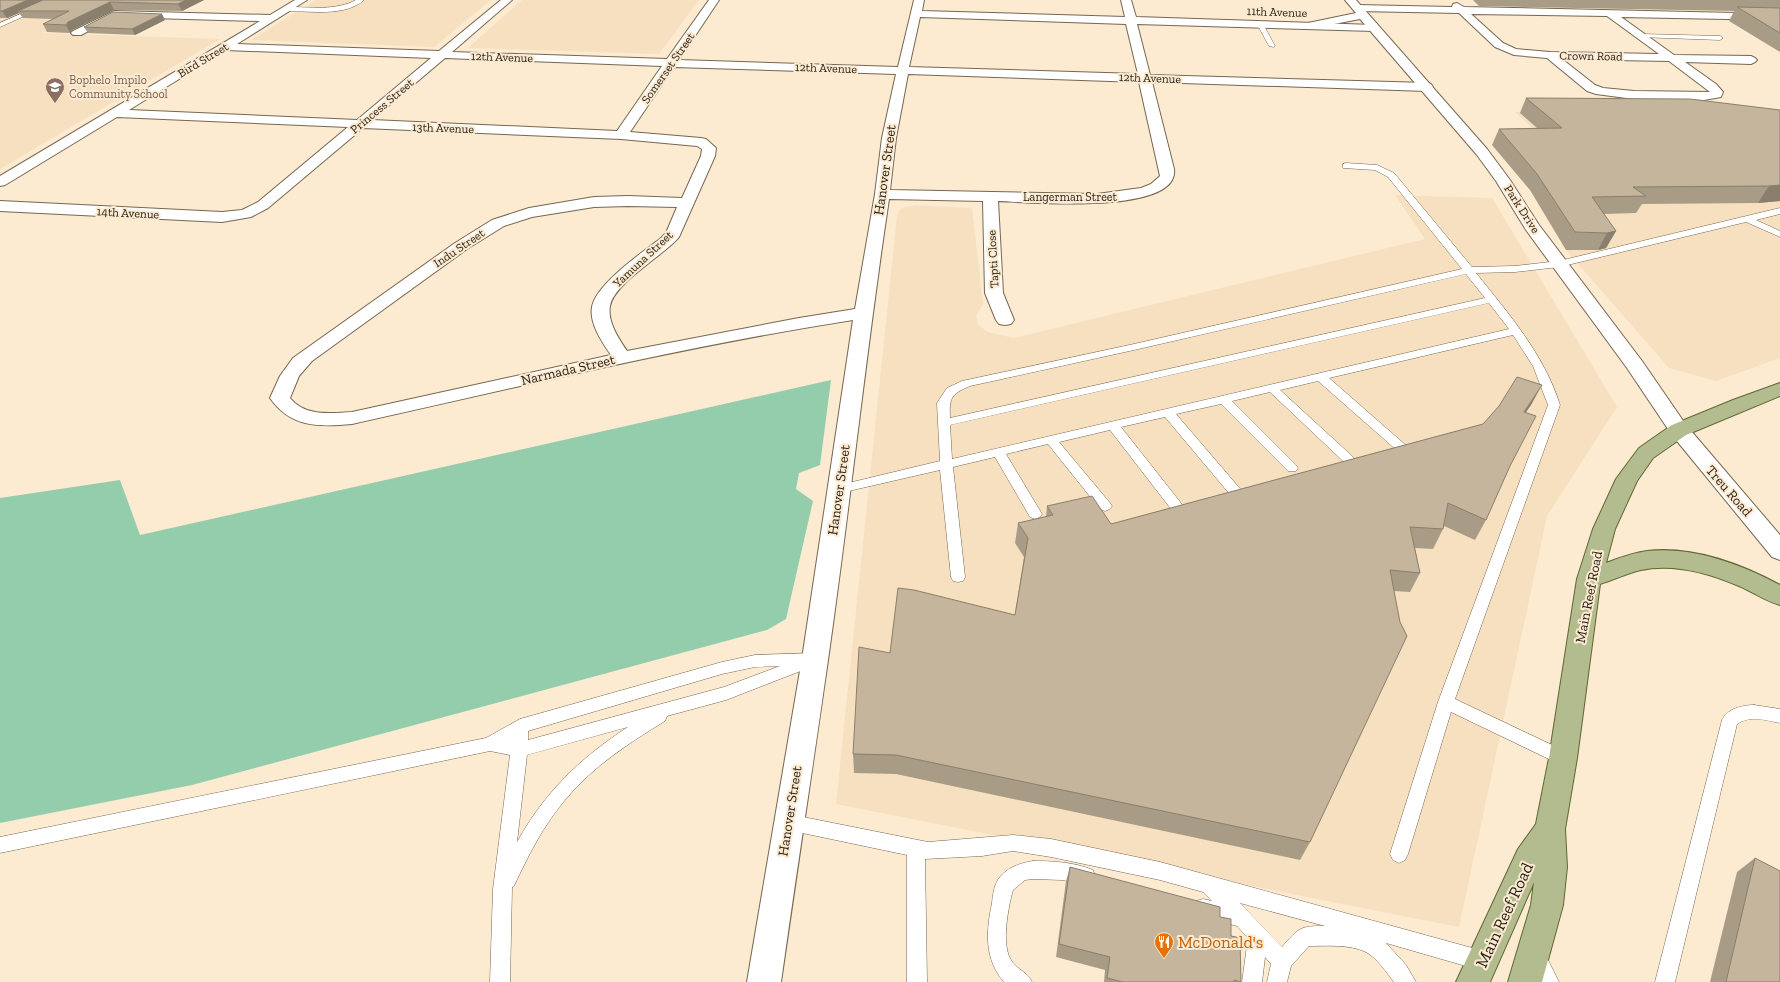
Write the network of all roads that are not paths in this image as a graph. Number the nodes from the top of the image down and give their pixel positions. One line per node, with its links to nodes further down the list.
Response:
1 (57, 0): 22 (lane)
2 (302, 0): 12 (street, Bird Street)
3 (361, 0): 12 (lane)
4 (507, 0): 30 (street, Princess Street)
5 (714, 0): 34 (street, Somerset Street)
6 (1126, 0): 20 (street, Langerman Street)
7 (1450, 0): 14 (street, Crown Road)
8 (134, 4): 15 (street)
9 (200, 5): 17 (street)
10 (917, 7): 20 (street, 11th Avenue); 35 (street, Hanover Street)
11 (1408, 8): 14 (street); 16 (street); 16 (street)
12 (287, 9): 19 (street, Bird Street)
13 (1613, 9): 14 (street); 18 (street); 26 (street)
14 (1462, 10): 31 (street, Crown Road)
15 (114, 14): 17 (street); 25 (street)
16 (1363, 14): 24 (street, 11th Avenue); 24 (street); 37 (street, Park Drive)
17 (178, 16): 19 (street); 23 (street)
18 (1780, 17)
19 (272, 18): 29 (street, Bird Street)
20 (1132, 20): 21 (street, 11th Avenue); 36 (street, Langerman Street)
21 (1260, 24): 24 (street, 11th Avenue); 28 (lane)
22 (0, 25)
23 (160, 26)
24 (1308, 26)
25 (77, 32)
26 (1641, 36): 27 (lane); 32 (street)
27 (1720, 38)
28 (1272, 46)
29 (225, 47): 30 (street, 12th Avenue); 38 (street, Bird Street)
30 (442, 55): 34 (street, 12th Avenue); 39 (street, Princess Street)
31 (1550, 55): 32 (street, Crown Road); 32 (street)
32 (1670, 57): 33 (street, Crown Road)
33 (1751, 60)
34 (671, 63): 35 (street, 12th Avenue); 40 (street, Somerset Street)
35 (903, 70): 36 (street, 12th Avenue); 43 (street, Hanover Street)
36 (1144, 78): 37 (street, 12th Avenue); 44 (street, Langerman Street)
37 (1427, 87): 51 (street, Park Drive)
38 (114, 113): 39 (street, 13th Avenue); 42 (street, Bird Street)
39 (359, 124): 40 (street, 13th Avenue); 47 (street, Princess Street)
40 (621, 135): 45 (street, 13th Avenue)
41 (1346, 166): 52 (lane)
42 (0, 182)
43 (882, 194): 44 (street, Langerman Street); 54 (street, Hanover Street)
44 (990, 197): 55 (street, Tapti Close)
45 (687, 203): 57 (street, Yamuna Street); 61 (street, Indu Street)
46 (0, 206): 47 (street, 14th Avenue)
47 (255, 210)
48 (1780, 211): 49 (lane)
49 (1747, 219): 50 (lane); 51 (lane)
50 (1780, 234)
51 (1559, 264): 52 (lane); 66 (street, Park Drive)
52 (1469, 270): 53 (lane); 64 (lane)
53 (1492, 299): 56 (lane); 64 (lane)
54 (863, 313): 57 (street, Narmada Street); 73 (street, Hanover Street)
55 (1005, 320)
56 (1515, 330): 58 (lane); 83 (lane)
57 (622, 358): 61 (street, Narmada Street)
58 (1320, 376): 59 (lane); 68 (lane)
59 (1272, 388): 62 (lane); 70 (lane)
60 (1780, 390): 66 (main road, Main Reef Road)
61 (280, 398)
62 (1223, 399): 63 (lane); 72 (lane)
63 (1168, 412): 65 (lane); 74 (lane)
64 (944, 423): 71 (lane)
65 (1113, 425): 67 (lane); 77 (lane)
66 (1679, 430): 78 (street, Treu Road); 80 (main road, Main Reef Road)
67 (1051, 440): 69 (lane); 75 (lane)
68 (1405, 451)
69 (999, 452): 71 (lane); 76 (lane)
70 (1348, 459)
71 (946, 464): 73 (lane); 79 (lane)
72 (1292, 468)
73 (840, 490): 82 (street, Hanover Street)
74 (1243, 501)
75 (1105, 506)
76 (1035, 514)
77 (1183, 515)
78 (1780, 551)
79 (958, 577)
80 (1590, 579): 81 (main road); 89 (main road, Main Reef Road)
81 (1780, 596)
82 (815, 659): 84 (lane); 86 (lane); 90 (street, Hanover Street)
83 (1446, 702): 89 (lane); 94 (lane)
84 (673, 707): 88 (lane); 97 (lane)
85 (1780, 716): 112 (lane)
86 (520, 726): 87 (lane); 88 (lane)
87 (490, 744): 88 (lane); 92 (lane)
88 (519, 750): 97 (lane)
89 (1563, 758): 91 (main road, Main Reef Road)
90 (788, 822): 93 (lane); 105 (street, Hanover Street)
91 (1550, 829): 102 (main road, Main Reef Road); 103 (main road, Main Reef Road)
92 (0, 844)
93 (916, 849): 96 (lane); 106 (lane)
94 (1399, 854)
95 (1105, 881): 107 (lane)
96 (1206, 883): 99 (lane); 103 (lane)
97 (502, 889): 104 (lane)
98 (1189, 904): 99 (lane)
99 (1242, 918): 100 (lane)
100 (1258, 935): 101 (lane); 108 (lane)
101 (1282, 961): 109 (lane); 110 (lane)
102 (1529, 967): 111 (lane)
103 (1478, 972)
104 (500, 982)
105 (764, 982)
106 (917, 982)
107 (1022, 982)
108 (1252, 982)
109 (1277, 982)
110 (1406, 982)
111 (1548, 982)
112 (1665, 982)

